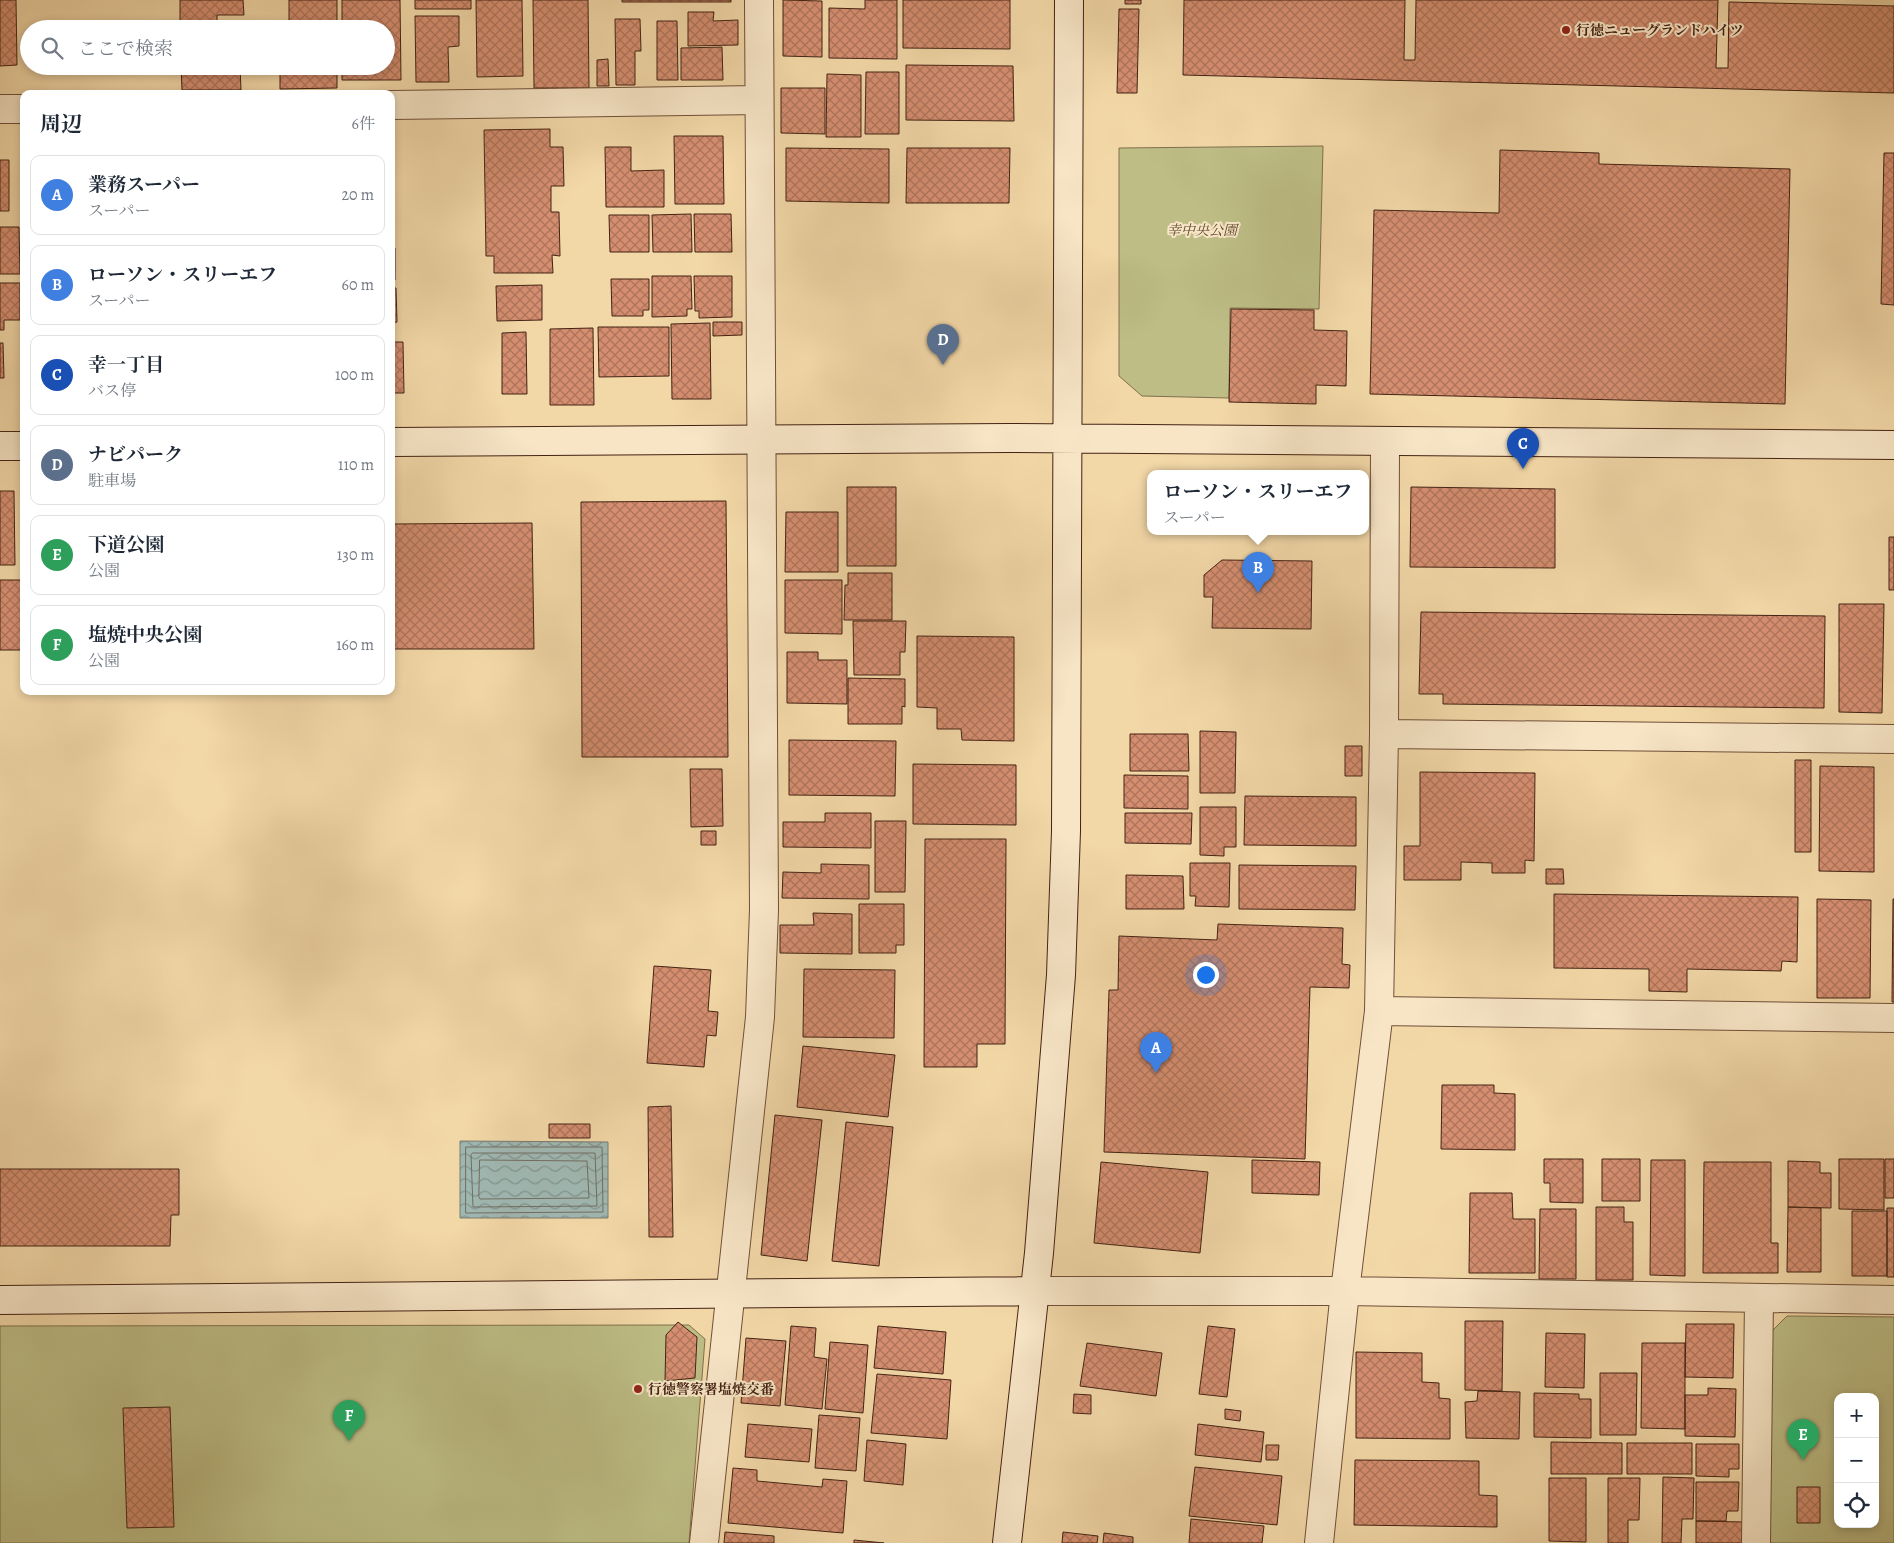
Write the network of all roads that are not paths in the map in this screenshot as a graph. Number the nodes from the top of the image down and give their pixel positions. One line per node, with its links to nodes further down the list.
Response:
1 (759, 0): 3 (street)
2 (1069, 0): 8 (street)
3 (758, 100): 4 (street); 7 (street)
4 (395, 105)
5 (20, 109): 6 (street)
6 (0, 110)
7 (762, 439): 8 (street); 9 (street); 20 (street)
8 (1066, 439): 10 (street); 18 (street)
9 (395, 442)
10 (1385, 442): 11 (street); 14 (street)
11 (1894, 445)
12 (0, 446): 13 (street)
13 (20, 446)
14 (1384, 734): 15 (street); 16 (street)
15 (1894, 739)
16 (1379, 1011): 17 (street); 19 (street)
17 (1894, 1018)
18 (1035, 1291): 19 (street); 20 (street); 25 (street)
19 (1345, 1292): 21 (street); 26 (street)
20 (730, 1294): 22 (street); 24 (street)
21 (1759, 1299): 23 (street); 27 (street)
22 (0, 1300)
23 (1894, 1300)
24 (704, 1543)
25 (1007, 1543)
26 (1319, 1543)
27 (1756, 1543)

